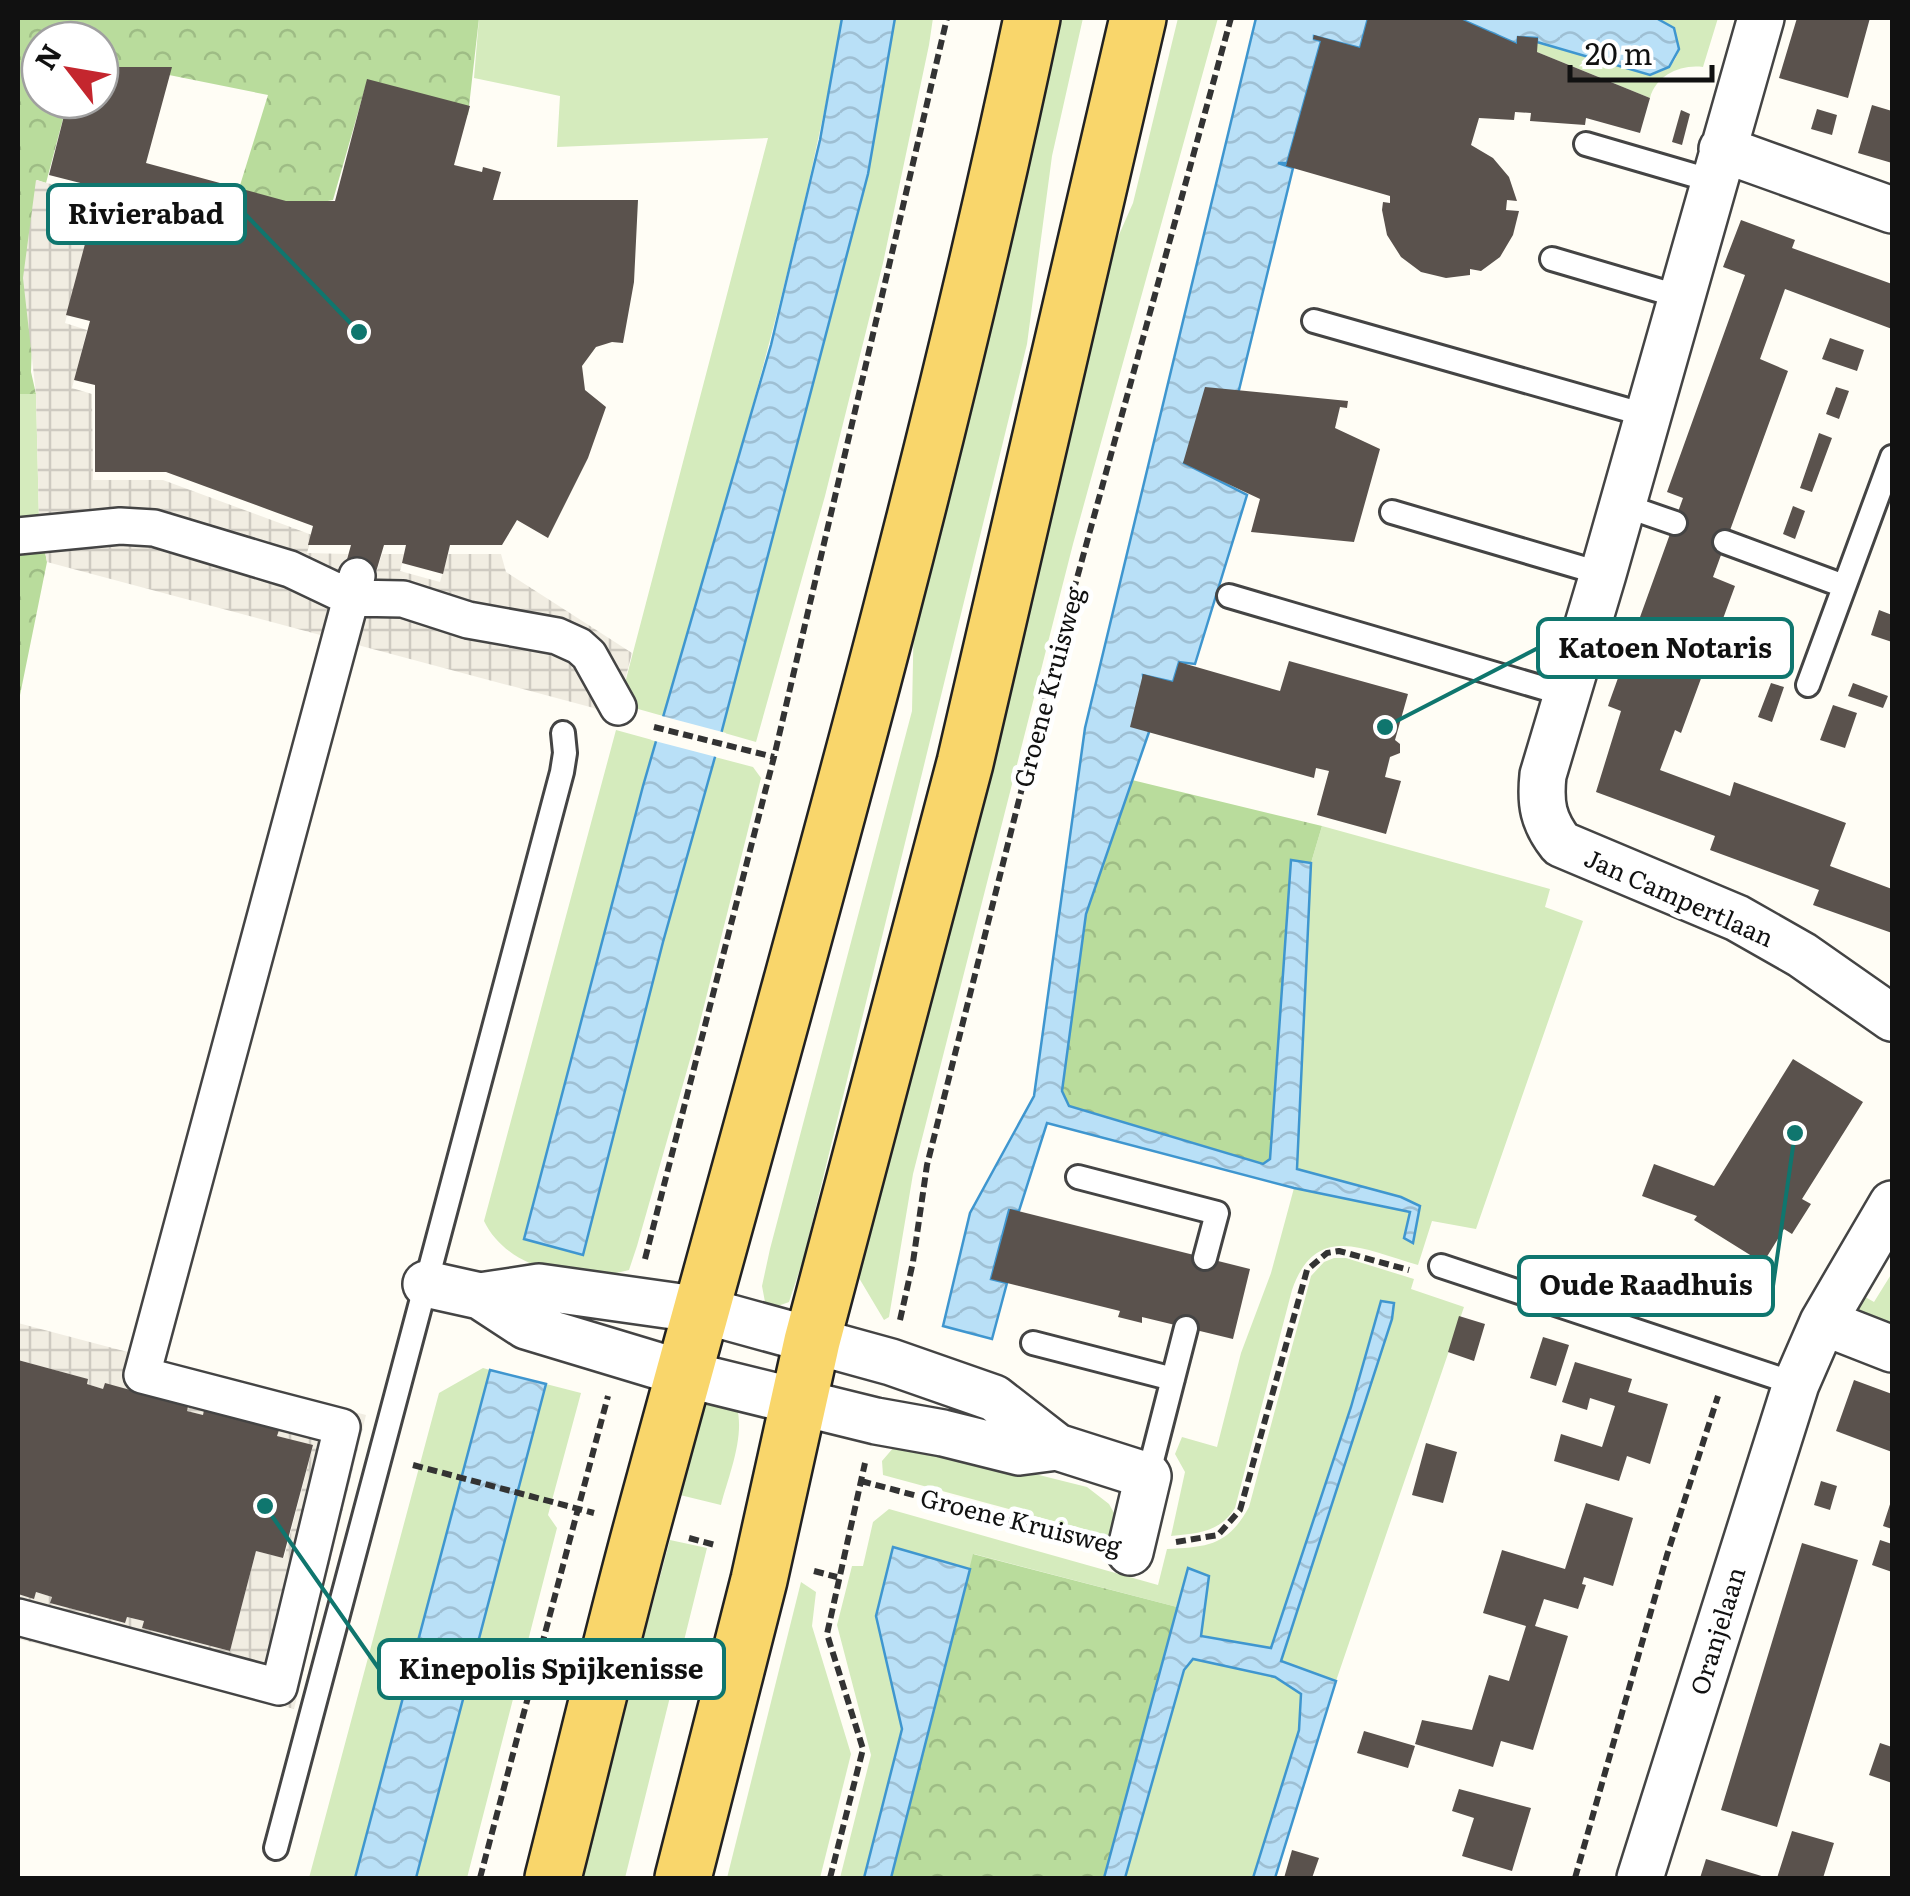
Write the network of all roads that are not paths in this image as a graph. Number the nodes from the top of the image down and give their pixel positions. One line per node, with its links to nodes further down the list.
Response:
1 (1032, 18): 32 (main road)
2 (1138, 18): 35 (main road)
3 (1760, 18): 5 (street, Jan Campertlaan)
4 (1586, 144): 5 (lane)
5 (1717, 165): 6 (street); 8 (street, Jan Campertlaan)
6 (1892, 210)
7 (1552, 259): 8 (lane)
8 (1681, 297): 10 (street, Jan Campertlaan)
9 (1314, 321): 10 (lane)
10 (1649, 416): 12 (street, Jan Campertlaan)
11 (1892, 457): 18 (lane)
12 (1623, 504): 14 (lane); 17 (street, Jan Campertlaan)
13 (1392, 512): 17 (lane)
14 (1674, 524)
15 (18, 536): 19 (street)
16 (1725, 542): 18 (lane)
17 (1603, 574): 22 (street, Jan Campertlaan)
18 (1844, 586): 21 (lane)
19 (354, 587): 23 (street); 45 (street)
20 (1229, 596): 22 (lane)
21 (1808, 685)
22 (1567, 695): 25 (street, Jan Campertlaan)
23 (633, 716)
24 (563, 733): 30 (lane)
25 (1892, 1018)
26 (1078, 1177): 28 (lane)
27 (1892, 1204): 33 (street, Oranjelaan)
28 (1205, 1258)
29 (1441, 1266): 40 (lane)
30 (426, 1284): 31 (street); 46 (lane)
31 (480, 1296): 32 (street); 38 (street)
32 (702, 1310): 35 (street); 38 (main road)
33 (1823, 1322): 37 (street); 40 (street, Oranjelaan)
34 (1186, 1328): 39 (lane)
35 (812, 1340): 41 (main road); 42 (street)
36 (1034, 1343): 39 (lane)
37 (1892, 1349)
38 (685, 1374): 41 (street); 47 (main road)
39 (1173, 1380): 43 (lane)
40 (1796, 1384): 49 (street, Oranjelaan)
41 (798, 1402): 42 (street); 48 (main road)
42 (1057, 1447): 43 (street)
43 (1148, 1476): 44 (street, Groene Kruisweg)
44 (1130, 1552)
45 (18, 1618)
46 (276, 1848)
47 (553, 1878)
48 (683, 1878)
49 (1640, 1878)

